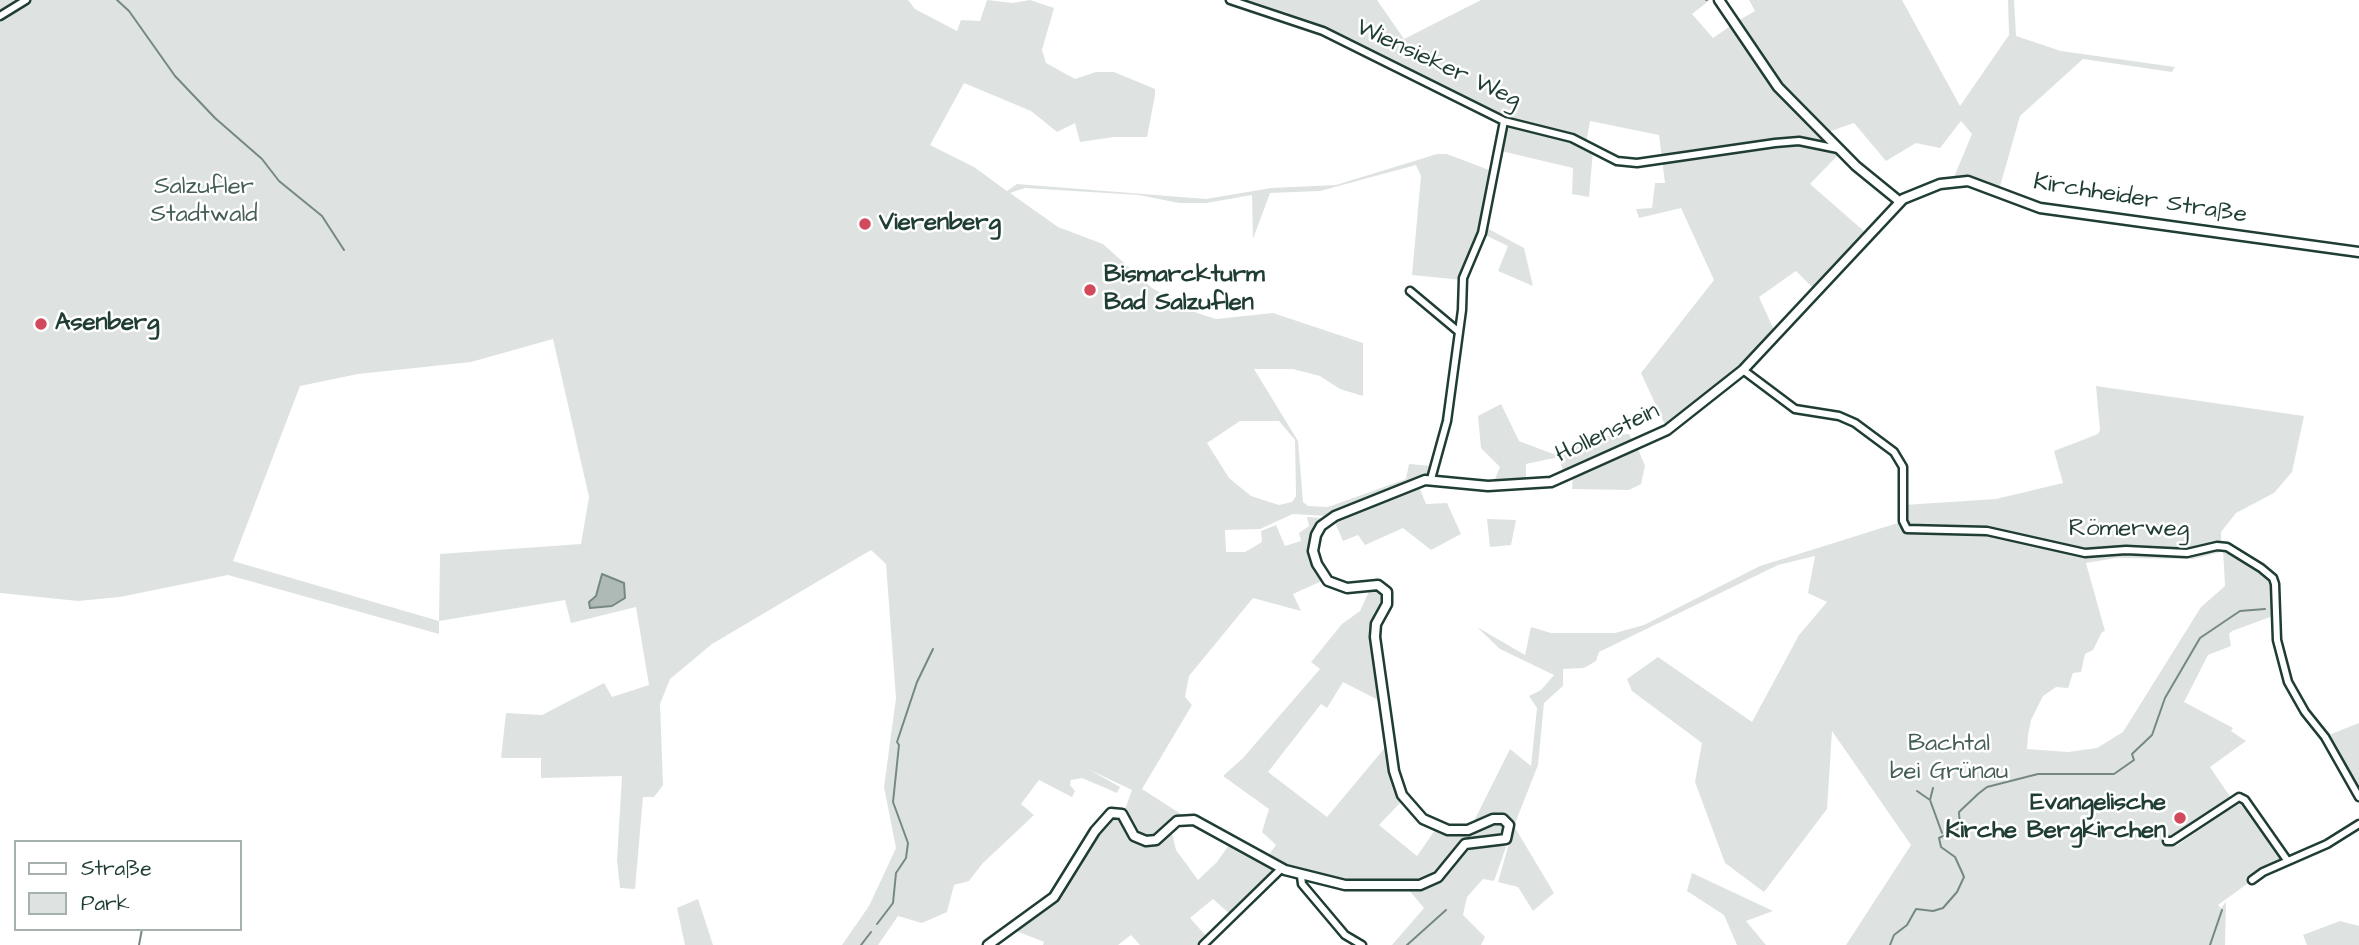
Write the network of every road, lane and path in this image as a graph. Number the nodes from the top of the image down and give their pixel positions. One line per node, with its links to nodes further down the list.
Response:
1 (26, 0): 4 (street)
2 (1230, 0): 5 (street, Wiensieker Weg)
3 (1719, 0): 6 (main road)
4 (0, 16)
5 (1504, 121): 6 (street, Wiensieker Weg); 10 (street)
6 (1838, 149): 7 (main road)
7 (1899, 201): 8 (main road, Kirchheider Straße); 11 (main road, Hollenstein)
8 (2359, 253)
9 (1410, 290): 10 (street)
10 (1459, 332): 12 (street)
11 (1743, 370): 12 (main road, Hollenstein); 13 (street, Römerweg)
12 (1431, 479): 18 (main road)
13 (2359, 797)
14 (2359, 824): 16 (street)
15 (2167, 841): 16 (street)
16 (2287, 860): 19 (street)
17 (1282, 869): 18 (main road); 20 (main road); 21 (street)
18 (1301, 876): 22 (street)
19 (2252, 880)
20 (988, 945)
21 (1203, 945)
22 (1362, 945)

